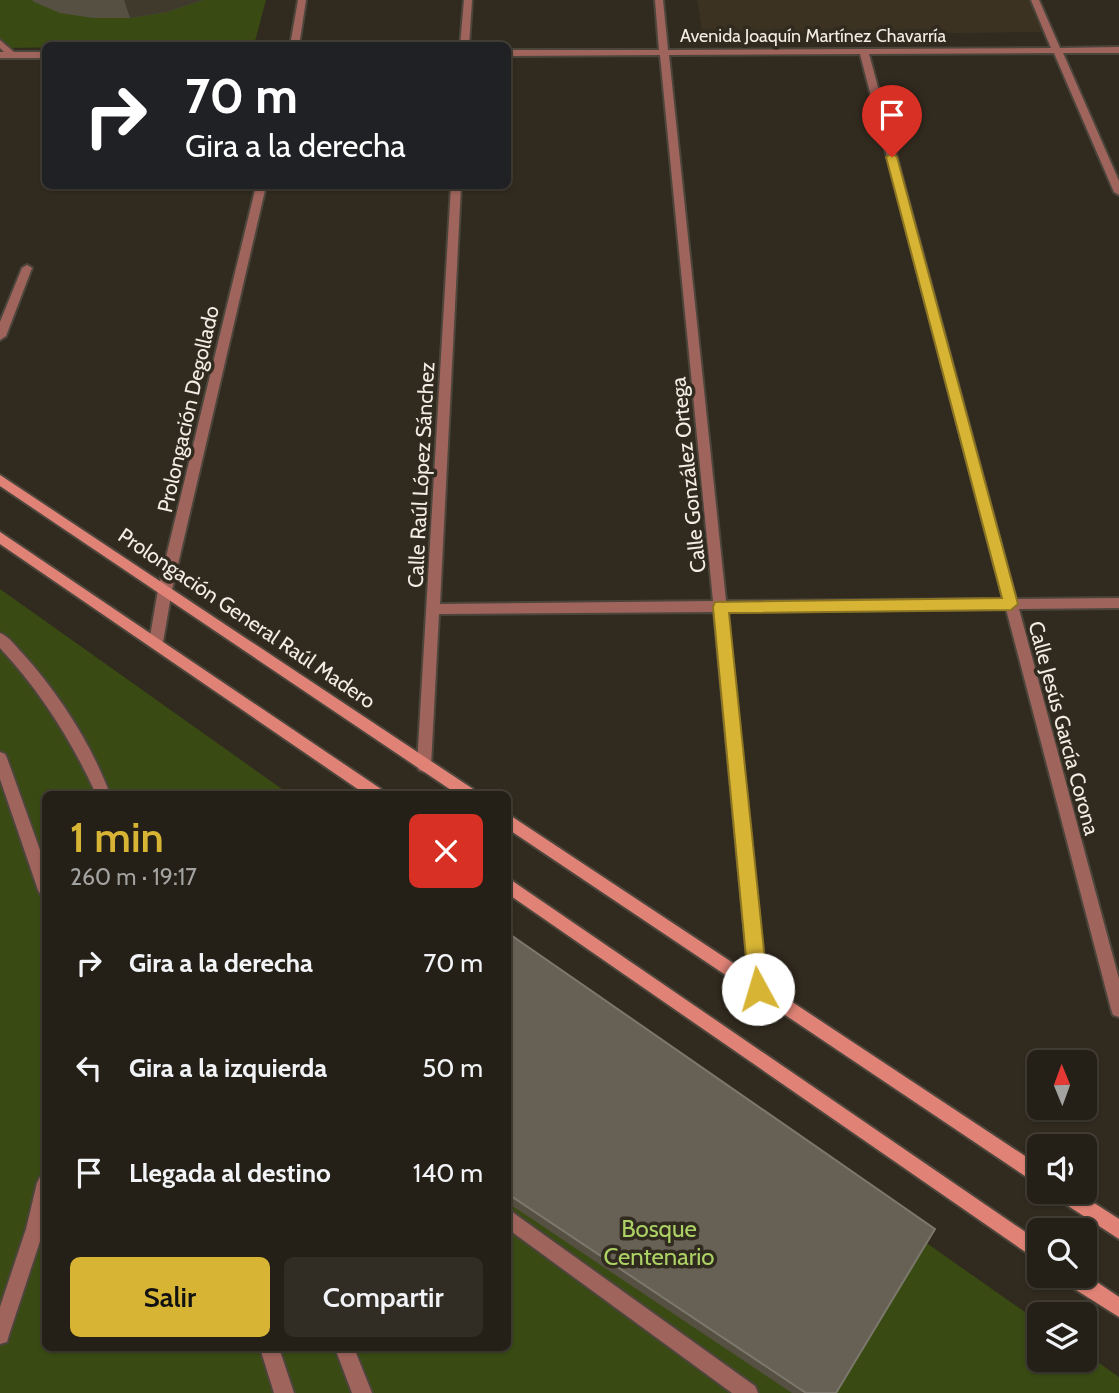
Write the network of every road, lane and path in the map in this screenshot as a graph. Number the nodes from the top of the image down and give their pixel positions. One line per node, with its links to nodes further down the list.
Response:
1 (302, 0): 5 (street)
2 (468, 0): 6 (street)
3 (659, 0): 11 (street, Calle González Ortega)
4 (1035, 0): 10 (street)
5 (295, 42)
6 (464, 42)
7 (0, 43): 14 (street)
8 (1119, 50): 10 (street, Avenida Joaquín Martínez Chavarría)
9 (864, 51): 10 (street, Avenida Joaquín Martínez Chavarría); 11 (street, Avenida Joaquín Martínez Chavarría); 25 (street, Calle Jesús García Corona)
10 (1057, 51): 18 (street)
11 (665, 52): 12 (street, Avenida Joaquín Martínez Chavarría); 26 (street, Calle González Ortega)
12 (511, 53)
13 (0, 55): 14 (street)
14 (12, 55): 15 (street)
15 (42, 55)
16 (260, 189): 23 (street, Prolongación Degollado)
17 (456, 189): 27 (street, Calle Raúl López Sánchez)
18 (1119, 192)
19 (27, 268): 20 (street)
20 (0, 336)
21 (0, 481): 23 (main road, Prolongación General Raúl Madero)
22 (0, 537): 29 (main road)
23 (165, 590): 29 (street, Prolongación Degollado); 31 (main road, Prolongación General Raúl Madero)
24 (1119, 603): 25 (street)
25 (1011, 604): 26 (street); 39 (street, Calle Jesús García Corona)
26 (720, 607): 27 (street); 38 (street, Calle González Ortega)
27 (433, 609): 31 (street, Calle Raúl López Sánchez)
28 (0, 639): 32 (street)
29 (156, 642): 33 (main road)
30 (0, 758): 36 (street)
31 (424, 766): 34 (main road, Prolongación General Raúl Madero)
32 (102, 791)
33 (372, 791)
34 (463, 791)
35 (511, 823): 38 (main road)
36 (42, 879)
37 (511, 888): 45 (main road)
38 (758, 989): 40 (main road)
39 (1119, 1009)
40 (1027, 1168)
41 (42, 1200): 48 (street)
42 (1080, 1204): 44 (main road)
43 (511, 1220): 53 (street)
44 (1119, 1230)
45 (1027, 1244)
46 (1090, 1288): 47 (main road)
47 (1119, 1308)
48 (0, 1335)
49 (271, 1351): 51 (street)
50 (346, 1351): 52 (street)
51 (284, 1393)
52 (362, 1393)
53 (748, 1393)

